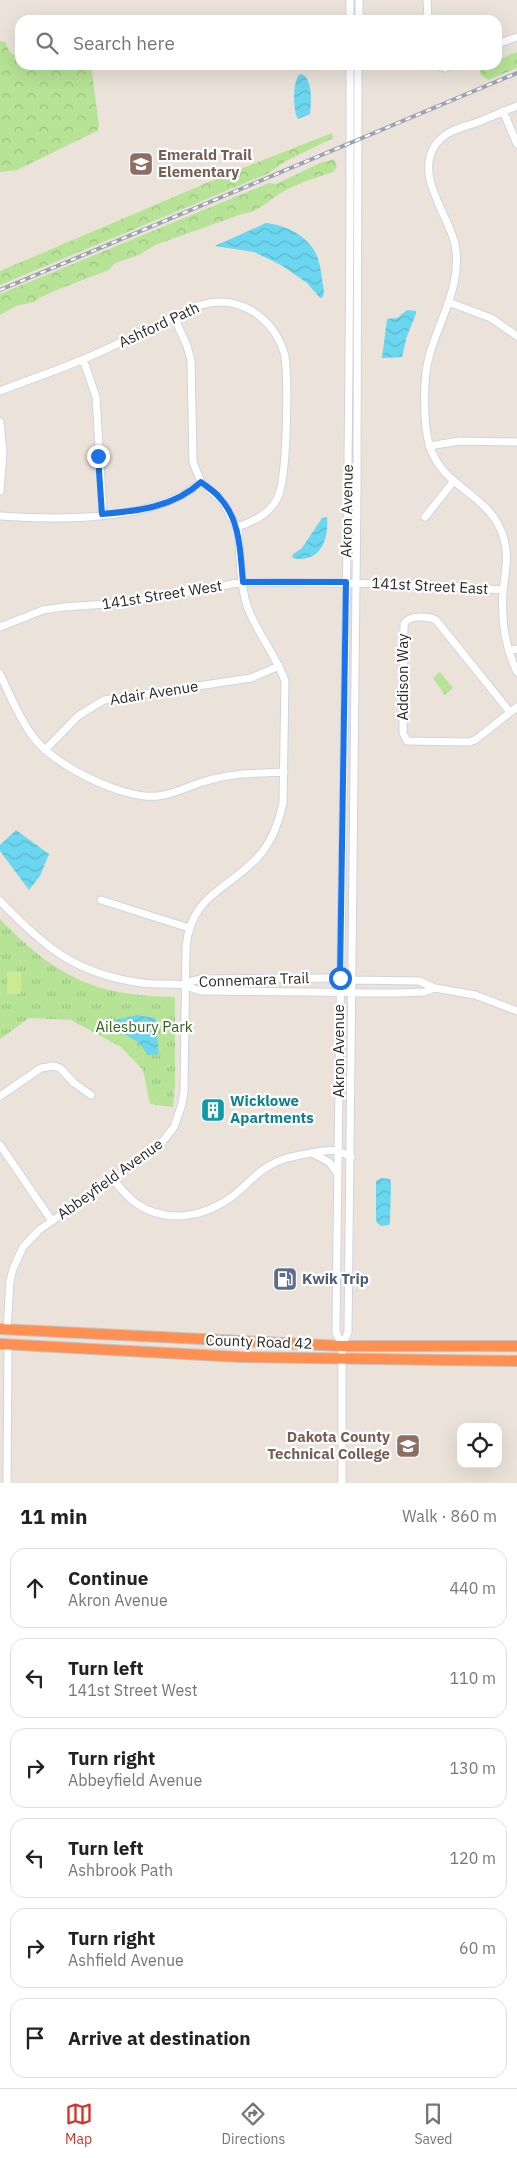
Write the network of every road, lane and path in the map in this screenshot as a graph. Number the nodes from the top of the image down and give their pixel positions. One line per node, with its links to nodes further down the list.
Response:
1 (350, 0): 4 (street)
2 (359, 0): 5 (street)
3 (427, 0): 6 (street)
4 (350, 15)
5 (359, 15)
6 (428, 15)
7 (517, 37): 8 (street)
8 (502, 42)
9 (350, 70): 30 (street, Akron Avenue)
10 (358, 70): 31 (street, Akron Avenue)
11 (517, 106): 12 (street)
12 (503, 111): 13 (street); 14 (street)
13 (517, 144)
14 (448, 302): 16 (street); 21 (street)
15 (174, 317): 17 (street, Ashford Path); 22 (street, Abbeyfield Avenue); 28 (street, Ashford Path)
16 (517, 336)
17 (83, 359): 18 (street, Ashford Path); 25 (street)
18 (0, 391)
19 (0, 422): 24 (street)
20 (517, 442): 21 (street)
21 (429, 446): 23 (street)
22 (201, 482): 25 (street); 28 (street, Abbeyfield Avenue)
23 (454, 482): 27 (street); 32 (street)
24 (0, 491)
25 (102, 514): 26 (street)
26 (0, 516)
27 (425, 517)
28 (237, 527): 29 (street, Abbeyfield Avenue)
29 (243, 582): 30 (street, 141st Street West); 33 (street, 141st Street West); 36 (street, Abbeyfield Avenue)
30 (346, 582): 31 (street, 141st Street West); 47 (street, Akron Avenue)
31 (356, 582): 32 (street, 141st Street East); 48 (street, Akron Avenue)
32 (503, 590): 35 (street)
33 (0, 627)
34 (517, 649): 35 (street)
35 (509, 651): 37 (street)
36 (279, 666): 42 (street, Adair Avenue); 43 (street, Abbeyfield Avenue)
37 (517, 672)
38 (0, 674): 39 (street)
39 (3, 688): 42 (street)
40 (517, 706): 41 (street, Addison Way)
41 (510, 712): 41 (street, Addison Way)
42 (45, 750): 43 (street)
43 (284, 772): 46 (street, Abbeyfield Avenue)
44 (101, 900): 46 (street)
45 (0, 901): 49 (street, Connemara Trail)
46 (189, 928): 49 (street, Abbeyfield Avenue)
47 (340, 978): 48 (street, Connemara Trail); 49 (street, Connemara Trail); 51 (street, Akron Avenue)
48 (353, 980): 50 (street, Connemara Trail); 52 (street, Akron Avenue)
49 (186, 986): 51 (street, Connemara Trail); 61 (street, Abbeyfield Avenue)
50 (435, 988): 52 (street, Connemara Trail); 53 (street)
51 (339, 992): 52 (street, Connemara Trail); 57 (street, Akron Avenue)
52 (353, 992): 59 (street, Akron Avenue)
53 (517, 1011)
54 (91, 1095): 55 (street)
55 (0, 1096)
56 (0, 1145): 62 (street)
57 (338, 1150): 58 (street); 59 (street); 60 (street, Akron Avenue)
58 (312, 1153): 60 (street); 61 (street)
59 (351, 1157): 65 (street, Akron Avenue)
60 (338, 1174): 65 (street, Akron Avenue)
61 (113, 1179): 62 (street, Abbeyfield Avenue)
62 (52, 1221): 63 (street, Abbeyfield Avenue)
63 (2, 1331): 65 (highway, County Road 42)
64 (4, 1344): 67 (highway, County Road 42); 69 (street)
65 (342, 1346): 66 (highway, County Road 42); 67 (street, Akron Avenue)
66 (517, 1346)
67 (342, 1359): 68 (highway, County Road 42); 70 (street, Akron Avenue)
68 (517, 1360)
69 (7, 1483)
70 (342, 1483)

